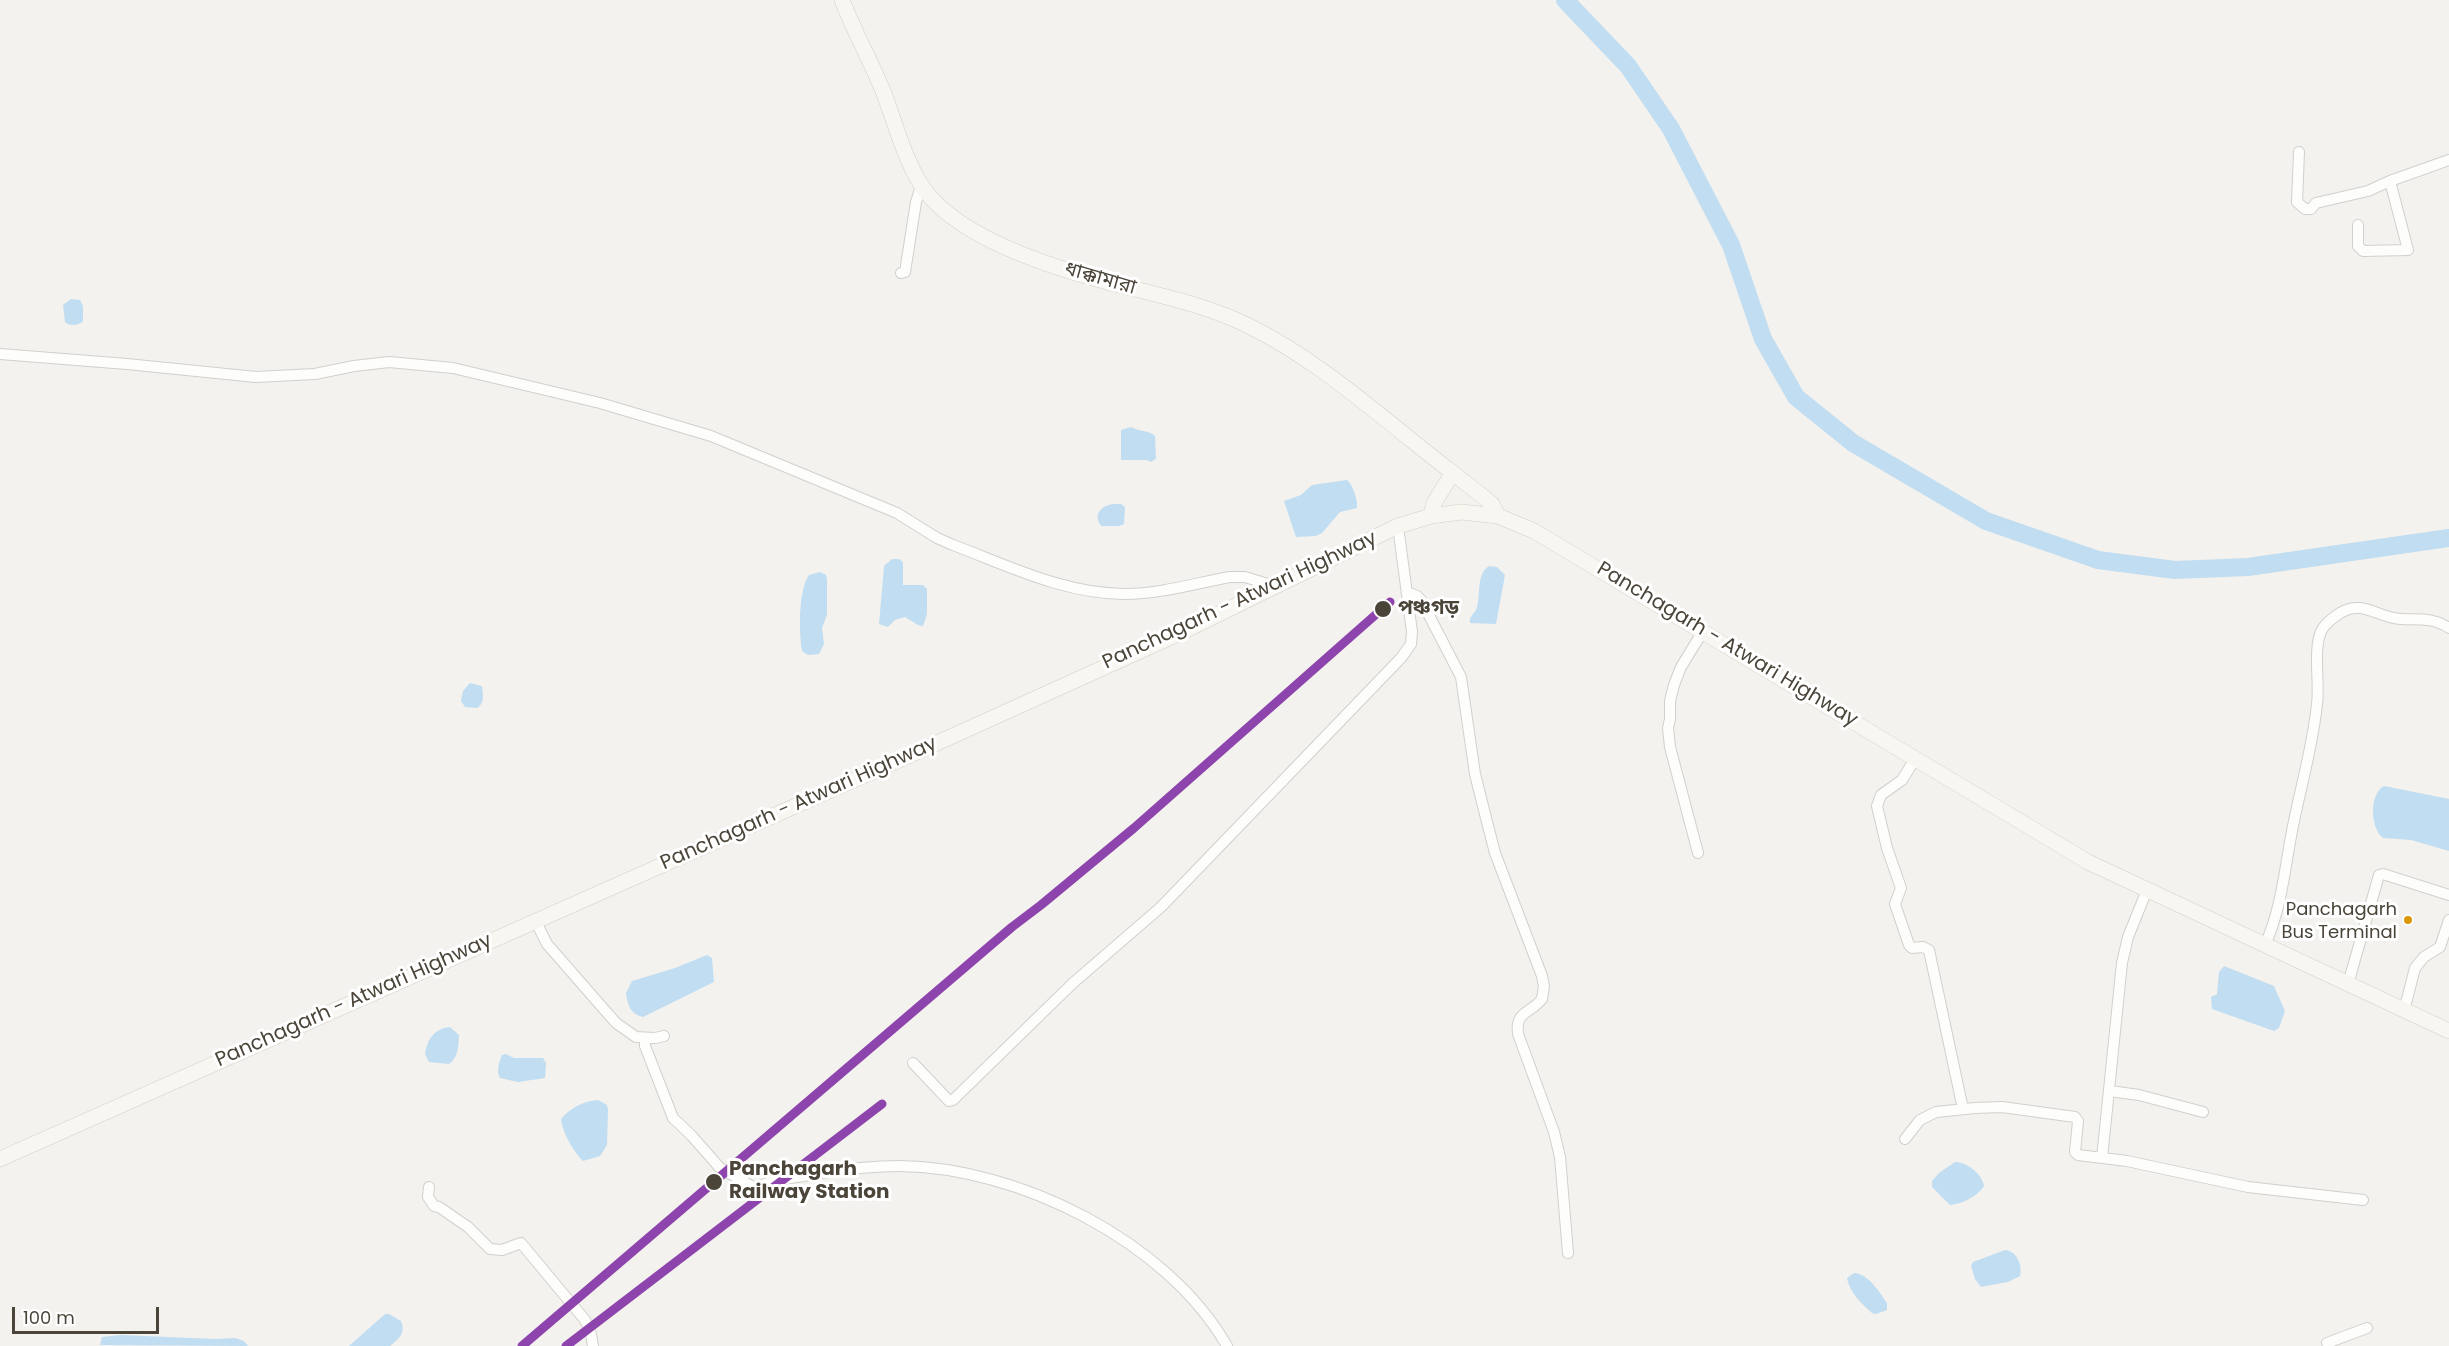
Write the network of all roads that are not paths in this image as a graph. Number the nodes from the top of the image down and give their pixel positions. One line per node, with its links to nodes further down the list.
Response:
1 (842, 0): 5 (main road, ধাক্কামারা)
2 (2299, 152): 4 (street)
3 (2449, 160): 4 (street)
4 (2390, 181): 6 (street)
5 (921, 186): 7 (street); 9 (main road, ধাক্কামারা)
6 (2358, 225)
7 (901, 273)
8 (0, 354): 13 (street)
9 (1452, 474): 10 (main road); 11 (main road, ধাক্কামারা)
10 (1431, 516): 11 (main road, Panchagarh - Atwari Highway); 12 (main road, Panchagarh - Atwari Highway)
11 (1498, 516): 16 (main road, Panchagarh - Atwari Highway)
12 (1398, 526): 13 (main road, Panchagarh - Atwari Highway); 14 (street)
13 (1274, 586): 21 (main road, Panchagarh - Atwari Highway)
14 (1407, 592): 29 (street); 38 (street)
15 (2449, 628): 23 (street)
16 (1703, 631): 17 (main road, Panchagarh - Atwari Highway); 18 (street)
17 (1915, 759): 19 (main road, Panchagarh - Atwari Highway); 31 (street)
18 (1698, 853)
19 (2147, 890): 23 (main road, Panchagarh - Atwari Highway); 30 (street)
20 (2449, 895): 24 (street)
21 (535, 920): 28 (street); 35 (main road, Panchagarh - Atwari Highway)
22 (2449, 920): 25 (street)
23 (2265, 945): 24 (main road, Panchagarh - Atwari Highway)
24 (2348, 984): 25 (main road, Panchagarh - Atwari Highway)
25 (2404, 1011): 26 (main road, Panchagarh - Atwari Highway)
26 (2449, 1031)
27 (664, 1036): 28 (street)
28 (645, 1038): 41 (street)
29 (913, 1063)
30 (2110, 1091): 32 (street); 34 (street)
31 (1963, 1109): 33 (street); 34 (street)
32 (2203, 1112)
33 (1905, 1139)
34 (2102, 1158): 37 (street)
35 (0, 1159)
36 (429, 1188): 40 (street)
37 (2363, 1200)
38 (1568, 1253)
39 (2367, 1328): 42 (street)
40 (593, 1346)
41 (1227, 1346)
42 (2329, 1346)

